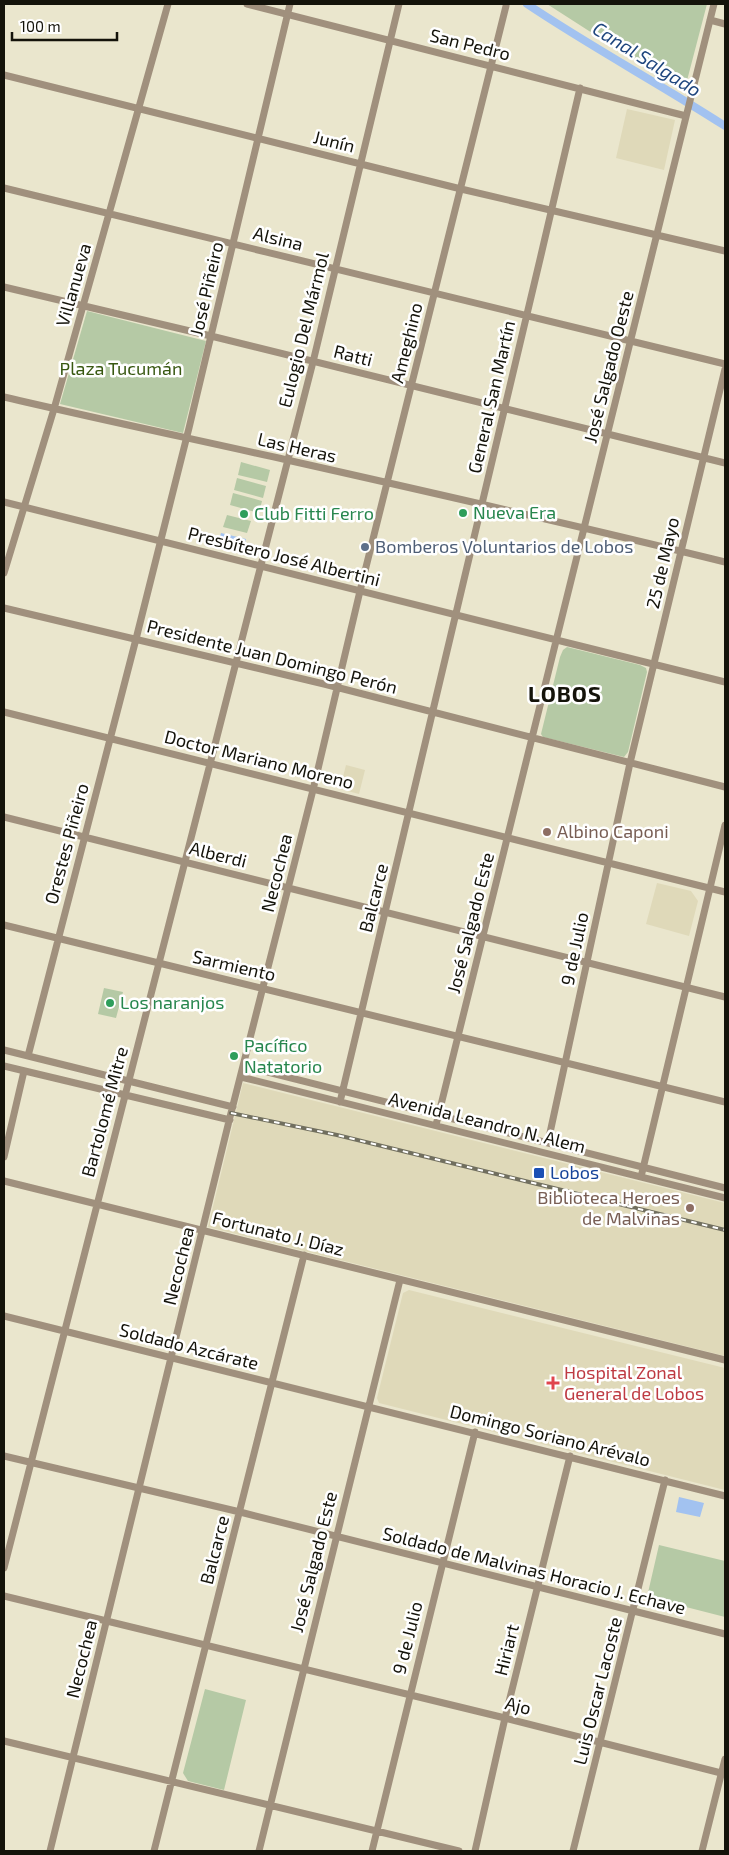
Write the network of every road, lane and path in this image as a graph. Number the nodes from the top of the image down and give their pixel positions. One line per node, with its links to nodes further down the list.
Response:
1 (168, 4): 14 (street, Villanueva)
2 (247, 4): 7 (street, San Pedro)
3 (290, 4): 7 (street, José Piñeiro)
4 (399, 4): 10 (street, Eulogio Del Mármol)
5 (714, 4): 8 (street, José Salgado Oeste)
6 (506, 6): 11 (street, Ameghino)
7 (287, 13): 10 (street, San Pedro); 16 (street, José Piñeiro)
8 (710, 20): 9 (street); 15 (street, José Salgado Oeste)
9 (725, 24)
10 (390, 40): 11 (street, San Pedro); 17 (street, Eulogio Del Mármol)
11 (491, 67): 13 (street, San Pedro); 19 (street, Ameghino)
12 (4, 75): 14 (street, Junín)
13 (580, 88): 15 (street, San Pedro); 20 (street, General San Martín)
14 (138, 108): 16 (street, Junín); 21 (street, Villanueva)
15 (686, 116): 22 (street, José Salgado Oeste)
16 (258, 138): 17 (street, Junín); 23 (street, José Piñeiro)
17 (360, 164): 19 (street, Junín); 25 (street, Eulogio Del Mármol)
18 (4, 188): 21 (street, Alsina)
19 (462, 189): 20 (street, Junín); 27 (street, Ameghino)
20 (551, 210): 22 (street, Junín); 29 (street, General San Martín)
21 (110, 214): 23 (street, Alsina); 28 (street, Villanueva)
22 (658, 235): 24 (street, Junín); 31 (street, José Salgado Oeste)
23 (233, 244): 25 (street, Alsina); 30 (street, José Piñeiro)
24 (725, 251)
25 (334, 269): 27 (street, Alsina); 32 (street, Eulogio Del Mármol)
26 (4, 288): 28 (street, Ratti)
27 (435, 293): 29 (street, Alsina); 35 (street, Ameghino)
28 (83, 306): 30 (street, Ratti); 37 (street, Villanueva)
29 (527, 315): 31 (street, Alsina); 38 (street, General San Martín)
30 (211, 336): 32 (street, Ratti); 40 (street, José Piñeiro)
31 (631, 342): 33 (street, Alsina); 39 (street, José Salgado Oeste)
32 (313, 362): 35 (street, Ratti); 42 (street, Eulogio Del Mármol)
33 (725, 364)
34 (725, 369): 41 (street, 25 de Mayo)
35 (412, 386): 38 (street, Ratti); 44 (street, Ameghino)
36 (4, 397): 37 (street, Las Heras)
37 (54, 409): 40 (street, Las Heras); 47 (street, Villanueva)
38 (505, 409): 39 (street, Ratti); 46 (street, General San Martín)
39 (608, 433): 41 (street, Ratti); 48 (street, José Salgado Oeste)
40 (186, 439): 42 (street, Las Heras); 49 (street, José Piñeiro)
41 (704, 457): 43 (street, Ratti); 50 (street, 25 de Mayo)
42 (288, 460): 44 (street, Las Heras); 52 (street, Eulogio Del Mármol)
43 (725, 462)
44 (388, 484): 46 (street, Las Heras); 54 (street, Ameghino)
45 (4, 502): 47 (street, Presbítero José Albertini)
46 (483, 505): 48 (street, Las Heras); 56 (street, General San Martín)
47 (23, 507): 49 (street, Presbítero José Albertini); 53 (street, Villanueva)
48 (584, 528): 50 (street, Las Heras); 58 (street, José Salgado Oeste)
49 (160, 542): 52 (street, Presbítero José Albertini); 57 (street, José Piñeiro)
50 (682, 551): 51 (street, Las Heras); 60 (street, 25 de Mayo)
51 (725, 562)
52 (261, 566): 54 (street, Presbítero José Albertini); 59 (street, Eulogio Del Mármol)
53 (4, 573)
54 (360, 591): 56 (street, Presbítero José Albertini); 62 (street, Ameghino)
55 (4, 608): 57 (street, Presidente Juan Domingo Perón)
56 (456, 615): 58 (street, Presbítero José Albertini); 64 (street, General San Martín)
57 (136, 639): 59 (street, Presidente Juan Domingo Perón); 65 (street, Orestes Piñeiro)
58 (557, 641): 60 (street, Presbítero José Albertini); 66 (street, José Salgado Oeste)
59 (235, 663): 62 (street, Presidente Juan Domingo Perón); 67 (street, Bartolomé Mitre)
60 (654, 665): 61 (street, Presbítero José Albertini); 68 (street, 25 de Mayo)
61 (725, 682)
62 (337, 688): 64 (street, Presidente Juan Domingo Perón); 70 (street, Necochea)
63 (4, 712): 65 (street, Doctor Mariano Moreno)
64 (434, 713): 66 (street, Presidente Juan Domingo Perón); 71 (street, Balcarce)
65 (111, 738): 67 (street, Doctor Mariano Moreno); 74 (street, Orestes Piñeiro)
66 (532, 738): 68 (street, Presidente Juan Domingo Perón); 75 (street, José Salgado Este)
67 (210, 763): 70 (street, Doctor Mariano Moreno); 76 (street, Bartolomé Mitre)
68 (630, 763): 69 (street, Presidente Juan Domingo Perón); 77 (street, 9 de Julio)
69 (725, 787)
70 (314, 790): 71 (street, Doctor Mariano Moreno); 78 (street, Necochea)
71 (410, 813): 75 (street, Doctor Mariano Moreno); 81 (street, Balcarce)
72 (4, 817): 74 (street, Alberdi)
73 (725, 825): 79 (street)
74 (85, 837): 76 (street, Alberdi); 84 (street, Orestes Piñeiro)
75 (508, 838): 77 (street, Doctor Mariano Moreno); 83 (street, José Salgado Este)
76 (186, 862): 78 (street, Alberdi); 86 (street, Bartolomé Mitre)
77 (609, 862): 79 (street, Doctor Mariano Moreno); 85 (street, 9 de Julio)
78 (288, 888): 81 (street, Alberdi); 88 (street, Necochea)
79 (711, 888): 80 (street, Doctor Mariano Moreno); 87 (street)
80 (725, 892)
81 (386, 913): 83 (street, Alberdi); 90 (street, Balcarce)
82 (4, 925): 84 (street, Sarmiento)
83 (483, 937): 85 (street, Alberdi); 91 (street, José Salgado Este)
84 (58, 938): 86 (street, Sarmiento); 93 (street, Orestes Piñeiro)
85 (587, 963): 87 (street, Alberdi); 94 (street, 9 de Julio)
86 (159, 964): 88 (street, Sarmiento); 99 (street, Bartolomé Mitre)
87 (686, 987): 89 (street, Alberdi); 100 (street)
88 (262, 988): 90 (street, Sarmiento); 96 (street, Necochea)
89 (725, 997)
90 (361, 1014): 91 (street, Sarmiento); 101 (street, Balcarce)
91 (457, 1037): 94 (street, Sarmiento); 106 (street, José Salgado Este)
92 (4, 1050): 93 (street)
93 (28, 1056): 99 (street)
94 (565, 1062): 100 (street, Sarmiento); 110 (street, 9 de Julio)
95 (4, 1066): 97 (street)
96 (244, 1066): 98 (street, Necochea); 101 (street, Avenida Leandro N. Alem)
97 (24, 1071): 102 (street); 113 (street)
98 (241, 1077): 103 (street, Avenida Leandro N. Alem); 105 (street, Necochea)
99 (129, 1081): 102 (street, Bartolomé Mitre); 105 (street)
100 (664, 1086): 104 (street, Sarmiento); 115 (street)
101 (343, 1091): 103 (street, Balcarce); 106 (street, Avenida Leandro N. Alem)
102 (125, 1096): 107 (street); 120 (street, Bartolomé Mitre)
103 (340, 1102): 108 (street, Avenida Leandro N. Alem)
104 (725, 1102)
105 (233, 1107): 107 (street, Necochea)
106 (438, 1115): 108 (street, José Salgado Este); 109 (street, Avenida Leandro N. Alem)
107 (230, 1120): 121 (street, Necochea)
108 (436, 1126): 111 (street, Avenida Leandro N. Alem)
109 (522, 1136): 110 (street, Avenida Leandro N. Alem); 111 (street)
110 (548, 1142): 112 (street, Avenida Leandro N. Alem)
111 (519, 1146): 114 (street, Avenida Leandro N. Alem)
112 (572, 1148): 114 (street); 115 (street, Avenida Leandro N. Alem)
113 (4, 1158)
114 (569, 1159): 116 (street, Avenida Leandro N. Alem)
115 (644, 1167): 116 (street); 118 (street, Avenida Leandro N. Alem)
116 (641, 1177): 119 (street, Avenida Leandro N. Alem)
117 (4, 1180): 120 (street, Fortunato J. Díaz)
118 (725, 1188)
119 (725, 1198)
120 (97, 1203): 121 (street, Fortunato J. Díaz); 125 (street, Bartolomé Mitre)
121 (203, 1230): 122 (street, Fortunato J. Díaz); 126 (street, Necochea)
122 (304, 1255): 123 (street, Fortunato J. Díaz); 128 (street, Balcarce)
123 (400, 1280): 127 (street, Fortunato J. Díaz); 129 (street, José Salgado Este)
124 (4, 1316): 125 (street, Soldado Azcárate)
125 (64, 1332): 126 (street, Soldado Azcárate); 133 (street, Bartolomé Mitre)
126 (172, 1358): 128 (street, Soldado Azcárate); 135 (street, Necochea)
127 (725, 1360)
128 (272, 1383): 129 (street, Soldado Azcárate); 137 (street, Balcarce)
129 (368, 1407): 130 (street, Domingo Soriano Arévalo); 138 (street, José Salgado Este)
130 (475, 1432): 132 (street, Domingo Soriano Arévalo); 139 (street, 9 de Julio)
131 (4, 1456): 133 (street, Soldado de Malvinas Horacio J. Echave)
132 (570, 1456): 134 (street, Domingo Soriano Arévalo); 141 (street, Hiriart)
133 (31, 1463): 135 (street, Soldado de Malvinas Horacio J. Echave); 140 (street, Bartolomé Mitre)
134 (666, 1480): 136 (street, Domingo Soriano Arévalo); 143 (street, Luis Oscar Lacoste)
135 (139, 1488): 137 (street, Soldado de Malvinas Horacio J. Echave); 144 (street, Necochea)
136 (725, 1496)
137 (240, 1512): 138 (street, Soldado de Malvinas Horacio J. Echave); 146 (street, Balcarce)
138 (336, 1537): 139 (street, Soldado de Malvinas Horacio J. Echave); 147 (street, José Salgado Este)
139 (442, 1564): 141 (street, Soldado de Malvinas Horacio J. Echave); 148 (street, 9 de Julio)
140 (4, 1568)
141 (537, 1588): 143 (street, Soldado de Malvinas Horacio J. Echave); 149 (street, Hiriart)
142 (4, 1596): 144 (street, Ajo)
143 (633, 1611): 145 (street, Soldado de Malvinas Horacio J. Echave); 151 (street, Luis Oscar Lacoste)
144 (107, 1620): 146 (street, Ajo); 152 (street, Necochea)
145 (725, 1634)
146 (207, 1645): 147 (street, Ajo); 155 (street, Balcarce)
147 (303, 1670): 148 (street, Ajo); 156 (street, José Salgado Este)
148 (410, 1695): 149 (street, Ajo); 157 (street, 9 de Julio)
149 (505, 1718): 151 (street, Ajo); 163 (street, Hiriart)
150 (4, 1741): 152 (street)
151 (600, 1742): 154 (street, Ajo); 164 (street, Luis Oscar Lacoste)
152 (73, 1758): 155 (street); 158 (street, Necochea)
153 (725, 1759): 154 (street)
154 (724, 1774): 165 (street)
155 (172, 1782): 156 (street); 159 (street, Balcarce)
156 (270, 1806): 157 (street); 160 (street, José Salgado Este)
157 (376, 1831): 161 (street, 9 de Julio); 162 (street)
158 (50, 1851)
159 (154, 1851)
160 (259, 1851)
161 (372, 1851)
162 (459, 1851)
163 (475, 1851)
164 (574, 1851)
165 (702, 1851)

